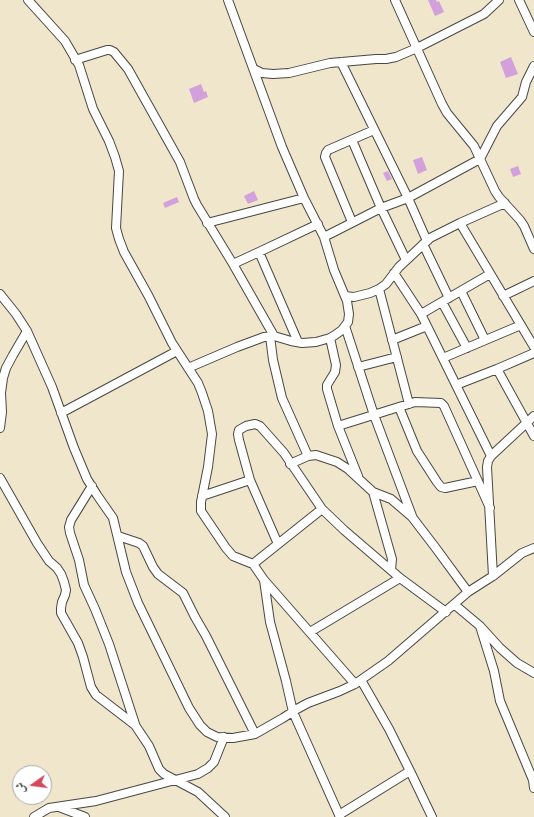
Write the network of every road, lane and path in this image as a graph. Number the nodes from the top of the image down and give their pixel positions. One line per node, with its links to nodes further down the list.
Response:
1 (28, 0): 8 (street)
2 (228, 0): 11 (street)
3 (395, 0): 7 (street)
4 (499, 0): 7 (street)
5 (519, 0): 6 (street)
6 (534, 32)
7 (417, 48): 9 (street); 14 (street)
8 (75, 60): 20 (street); 51 (street)
9 (341, 62): 11 (street); 12 (street)
10 (534, 66): 14 (street)
11 (254, 69): 15 (street)
12 (374, 130): 13 (street); 16 (street)
13 (352, 140): 18 (street); 19 (street)
14 (480, 159): 16 (street); 17 (street)
15 (304, 198): 20 (street); 22 (street)
16 (408, 198): 18 (street); 24 (street)
17 (505, 204): 21 (street); 25 (street)
18 (381, 208): 19 (street); 27 (street)
19 (352, 222): 23 (street)
20 (207, 223): 28 (street)
21 (460, 223): 24 (street); 30 (street)
22 (318, 224): 23 (street); 26 (street)
23 (324, 237): 35 (street)
24 (425, 243): 27 (street); 37 (street)
25 (534, 249)
26 (259, 252): 28 (street); 48 (street)
27 (406, 260): 29 (street)
28 (233, 264): 44 (street)
29 (394, 273): 32 (street); 39 (street)
30 (490, 274): 33 (street); 36 (street)
31 (534, 280): 36 (street)
32 (379, 289): 35 (street); 46 (street)
33 (461, 291): 37 (street); 47 (street)
34 (0, 294): 43 (street)
35 (345, 296): 41 (street)
36 (503, 296): 40 (street)
37 (449, 298): 38 (street)
38 (442, 302): 39 (street); 50 (street)
39 (421, 314): 42 (street)
40 (521, 325): 47 (street); 49 (street)
41 (345, 326): 45 (street); 55 (street)
42 (427, 326): 46 (street); 54 (street)
43 (27, 331): 61 (street); 66 (street)
44 (272, 336): 48 (street); 56 (street); 68 (street)
45 (330, 338): 48 (street); 65 (street)
46 (392, 340): 53 (street)
47 (485, 340): 50 (street)
48 (298, 342)
49 (534, 347)
50 (466, 348): 54 (street)
51 (177, 351): 56 (street); 61 (street)
52 (534, 353): 57 (street)
53 (397, 357): 55 (street); 59 (street)
54 (443, 358): 58 (street)
55 (358, 367): 62 (street)
56 (188, 368): 77 (street)
57 (497, 369): 58 (street); 64 (street)
58 (456, 385): 69 (street)
59 (409, 404): 60 (street); 74 (street)
60 (399, 407): 62 (street); 74 (street)
61 (61, 414): 75 (street)
62 (374, 415): 65 (street); 80 (street)
63 (534, 416): 64 (street)
64 (527, 423): 67 (street); 69 (street)
65 (338, 426): 72 (street)
66 (0, 428)
67 (534, 436)
68 (308, 456): 70 (street); 72 (street)
69 (491, 456): 78 (street)
70 (290, 464): 73 (street); 79 (street)
71 (0, 478): 97 (street)
72 (359, 479): 76 (street)
73 (250, 480): 77 (street); 82 (street)
74 (478, 482): 78 (street)
75 (92, 486): 81 (street); 97 (street)
76 (373, 492): 80 (street); 85 (street)
77 (202, 496): 84 (street)
78 (490, 508): 86 (street)
79 (322, 509): 82 (street); 85 (street)
80 (412, 517): 89 (street)
81 (118, 536): 98 (street); 99 (street)
82 (278, 544): 84 (street)
83 (534, 548): 86 (street)
84 (253, 564): 88 (street)
85 (391, 570): 87 (street)
86 (493, 576): 89 (street)
87 (400, 578): 91 (street); 93 (street)
88 (264, 580): 93 (street); 96 (street)
89 (468, 592): 90 (street)
90 (455, 605): 91 (street); 92 (street)
91 (446, 612): 95 (street)
92 (480, 626): 94 (street); 102 (street)
93 (310, 632): 95 (street)
94 (534, 673)
95 (358, 682): 96 (street); 100 (street)
96 (293, 712): 98 (street); 104 (street)
97 (135, 725): 101 (street)
98 (255, 734): 99 (street)
99 (224, 737): 101 (street)
100 (410, 771): 104 (street); 108 (street)
101 (174, 780): 103 (street); 107 (street)
102 (534, 788)
103 (59, 807): 105 (street); 106 (street)
104 (339, 816)
105 (34, 817)
106 (84, 817)
107 (225, 817)
108 (432, 817)

